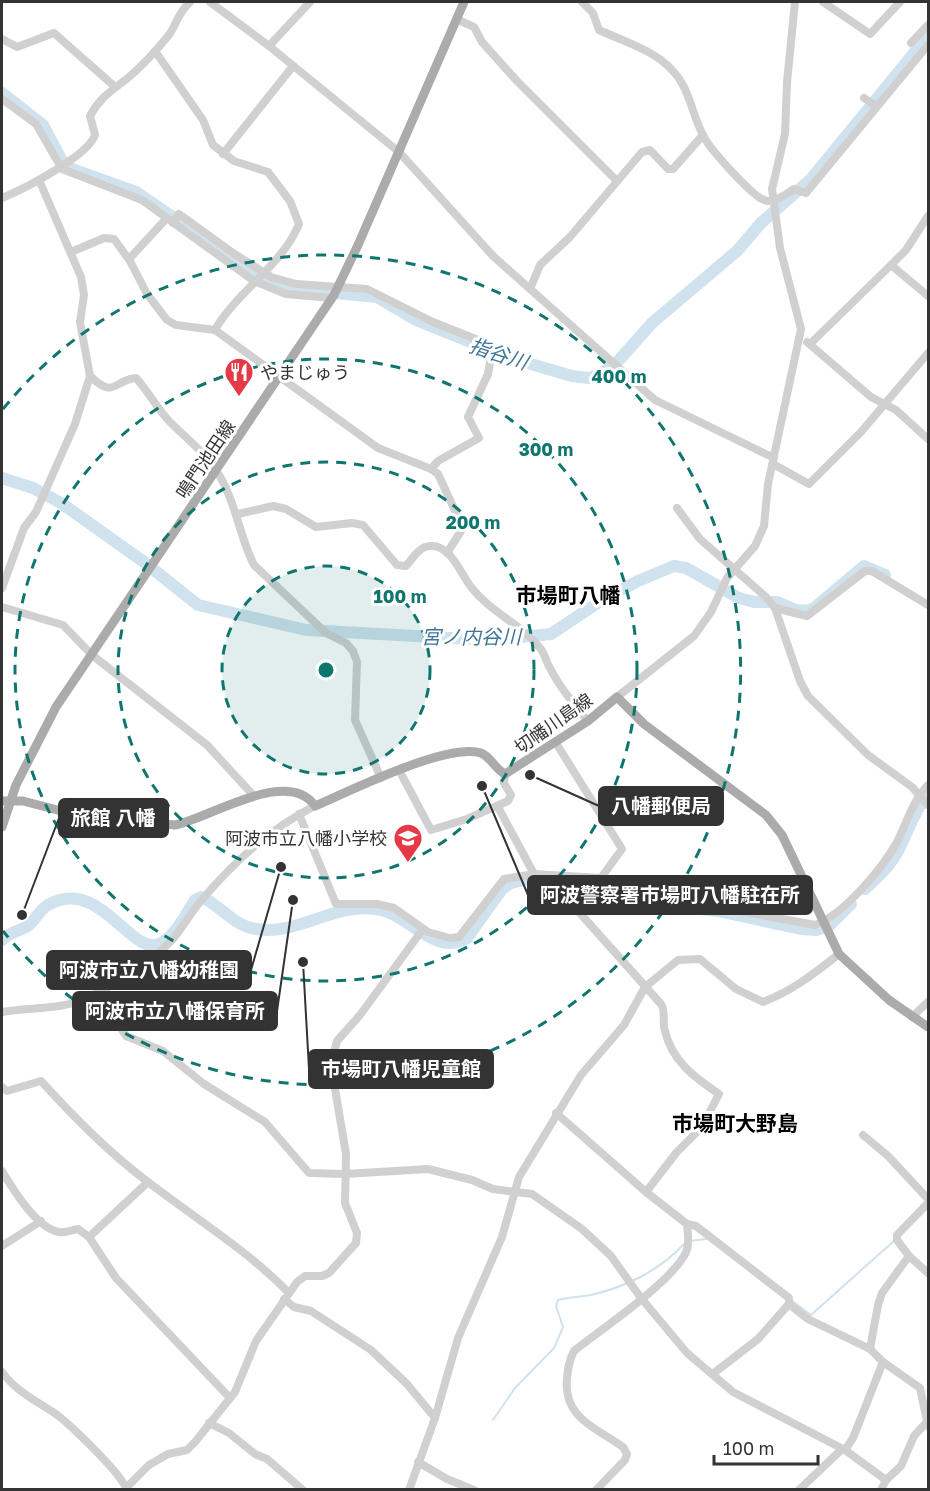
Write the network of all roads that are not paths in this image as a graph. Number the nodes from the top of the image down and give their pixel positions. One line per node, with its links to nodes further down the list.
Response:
1 (190, 2): 15 (street)
2 (210, 2): 14 (street)
3 (310, 2): 14 (street)
4 (582, 2): 21 (street)
5 (795, 2): 28 (street)
6 (823, 2): 7 (street)
7 (900, 2)
8 (460, 3): 9 (main road, 鳴門池田線)
9 (456, 19): 22 (main road, 鳴門池田線); 26 (street)
10 (928, 25): 12 (street)
11 (2, 39): 17 (street)
12 (911, 43)
13 (928, 45): 20 (street)
14 (269, 46): 16 (street)
15 (155, 51): 17 (street); 23 (street)
16 (293, 66): 22 (street); 23 (street)
17 (114, 86): 24 (street)
18 (865, 98): 20 (street)
19 (2, 99): 24 (street)
20 (875, 106): 28 (street)
21 (703, 135): 26 (street); 28 (street)
22 (399, 152): 35 (street); 36 (main road, 鳴門池田線)
23 (222, 154): 34 (street)
24 (63, 164): 25 (street); 30 (street)
25 (39, 180): 27 (street); 31 (street)
26 (617, 181): 35 (street)
27 (2, 198)
28 (773, 203): 39 (street)
29 (928, 216): 33 (street)
30 (173, 220): 32 (street); 34 (street)
31 (71, 252): 32 (street); 42 (street)
32 (129, 259): 38 (street)
33 (891, 266): 37 (street); 40 (street)
34 (258, 276): 36 (street); 36 (street); 38 (street)
35 (530, 288): 46 (street)
36 (335, 292): 43 (main road, 鳴門池田線); 47 (street)
37 (928, 296)
38 (215, 330): 43 (street)
39 (800, 339): 40 (street); 46 (street)
40 (811, 343): 44 (street)
41 (928, 353): 44 (street)
42 (90, 376): 48 (street); 53 (street)
43 (279, 378): 47 (street); 48 (main road, 鳴門池田線)
44 (886, 404): 45 (street); 46 (street)
45 (928, 439)
46 (774, 461): 52 (street)
47 (431, 469): 51 (street)
48 (217, 471): 50 (street); 57 (main road, 鳴門池田線)
49 (677, 508): 52 (street)
50 (238, 514): 51 (street); 63 (street)
51 (447, 553): 59 (street)
52 (733, 569): 56 (street); 58 (street)
53 (2, 588)
54 (928, 605): 56 (street)
55 (2, 607): 57 (street)
56 (774, 607): 66 (street)
57 (92, 655): 65 (street); 67 (main road, 鳴門池田線)
58 (617, 697): 59 (main road, 切幡川島線); 75 (main road, 切幡川島線)
59 (588, 721): 60 (main road, 切幡川島線)
60 (556, 743): 62 (main road, 切幡川島線); 74 (street)
61 (399, 770): 62 (main road, 切幡川島線); 63 (main road, 切幡川島線); 69 (street)
62 (505, 774): 69 (street)
63 (381, 778): 68 (main road, 切幡川島線)
64 (928, 785): 66 (street)
65 (253, 795): 67 (main road); 68 (main road)
66 (925, 800): 75 (street)
67 (6, 801): 71 (main road, 鳴門池田線)
68 (315, 806): 70 (street)
69 (498, 807): 72 (street)
70 (299, 814): 76 (street); 79 (street)
71 (2, 827)
72 (534, 874): 73 (street); 76 (street)
73 (544, 878): 74 (street); 78 (street)
74 (601, 878): 75 (street)
75 (823, 926): 77 (main road, 切幡川島線)
76 (423, 928): 88 (street)
77 (839, 954): 78 (street); 82 (main road, 切幡川島線)
78 (645, 987): 85 (street); 91 (street)
79 (97, 992): 81 (street); 88 (street)
80 (928, 1002): 82 (street)
81 (2, 1012)
82 (912, 1017): 83 (main road, 切幡川島線)
83 (928, 1027)
84 (2, 1087): 89 (street)
85 (556, 1113): 90 (street); 91 (street)
86 (863, 1136): 92 (street)
87 (2, 1171): 93 (street)
88 (345, 1174): 90 (street); 99 (street)
89 (148, 1182): 95 (street); 99 (street)
90 (513, 1190): 100 (street); 109 (street)
91 (646, 1192): 94 (street)
92 (928, 1201): 97 (street)
93 (41, 1221): 95 (street); 96 (street)
94 (687, 1224): 100 (street); 101 (street)
95 (89, 1237): 108 (street)
96 (2, 1246)
97 (909, 1256): 98 (street); 102 (street)
98 (928, 1273)
99 (286, 1296): 108 (street); 109 (street)
100 (641, 1298): 105 (street); 119 (street)
101 (789, 1301): 102 (street); 105 (street)
102 (870, 1349): 103 (street)
103 (883, 1362): 107 (street); 112 (street)
104 (2, 1372): 115 (street)
105 (714, 1373): 112 (street)
106 (928, 1382): 107 (street)
107 (920, 1388): 111 (street)
108 (230, 1398): 110 (street)
109 (435, 1418): 113 (street)
110 (209, 1423): 115 (street); 116 (street)
111 (927, 1425): 114 (street)
112 (843, 1450): 114 (street); 120 (street)
113 (418, 1462): 117 (street); 118 (street)
114 (886, 1480): 121 (street)
115 (127, 1488)
116 (303, 1490)
117 (409, 1490)
118 (474, 1490)
119 (596, 1490)
120 (799, 1490)
121 (881, 1490)

